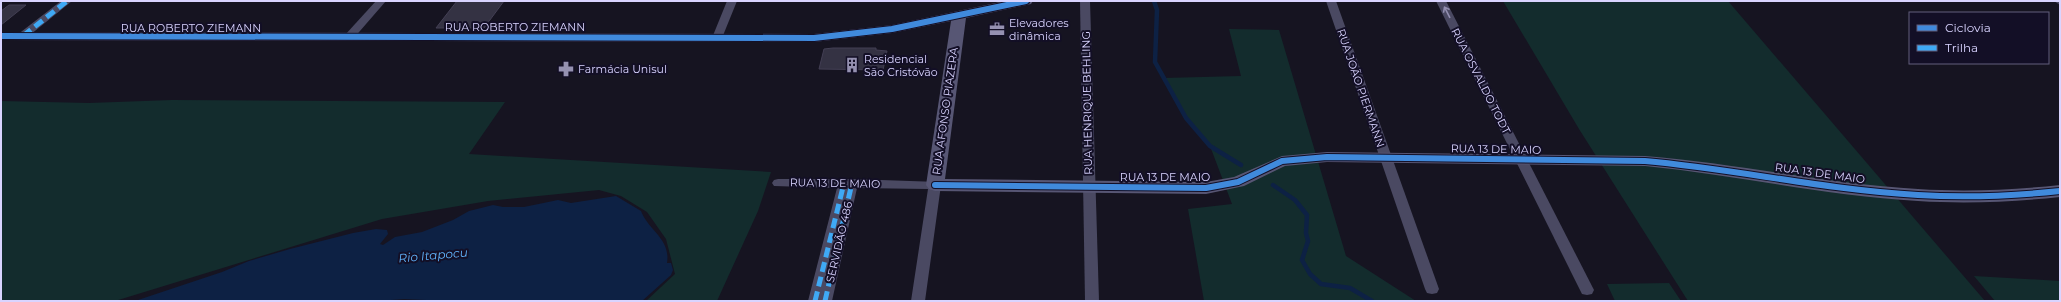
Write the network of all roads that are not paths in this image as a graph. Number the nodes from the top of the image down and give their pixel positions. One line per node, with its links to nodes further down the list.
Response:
1 (67, 1): 10 (street)
2 (381, 1): 11 (street)
3 (732, 1): 12 (street)
4 (1026, 1): 8 (main road, RUA ROBERTO ZIEMANN)
5 (1085, 1): 18 (street, RUA HENRIQUE BEHLING)
6 (1331, 1): 13 (street, RUA JOÃO PIERMANN)
7 (1441, 1): 14 (street, RUA OSVALDO TODT, one-way to 7)
8 (959, 15): 12 (main road, RUA ROBERTO ZIEMANN); 17 (main road, RUA AFONSO PIAZERA)
9 (1, 36): 10 (main road, RUA ROBERTO ZIEMANN)
10 (22, 37): 11 (main road, RUA ROBERTO ZIEMANN)
11 (350, 38): 12 (main road, RUA ROBERTO ZIEMANN)
12 (717, 38)
13 (1386, 158): 14 (main road, RUA 13 DE MAIO); 18 (main road, RUA 13 DE MAIO); 20 (street, RUA JOÃO PIERMANN)
14 (1521, 160): 19 (main road, RUA 13 DE MAIO); 21 (street, RUA OSVALDO TODT)
15 (778, 183): 16 (street, RUA 13 DE MAIO)
16 (848, 183): 17 (street, RUA 13 DE MAIO); 22 (street); 23 (street, SERVIDÃO 486)
17 (935, 185): 18 (main road, RUA 13 DE MAIO); 24 (street, RUA AFONSO PIAZERA)
18 (1089, 187): 25 (street, RUA HENRIQUE BEHLING)
19 (2060, 192)
20 (1432, 289)
21 (1587, 290)
22 (815, 301)
23 (825, 301)
24 (918, 301)
25 (1092, 301)

